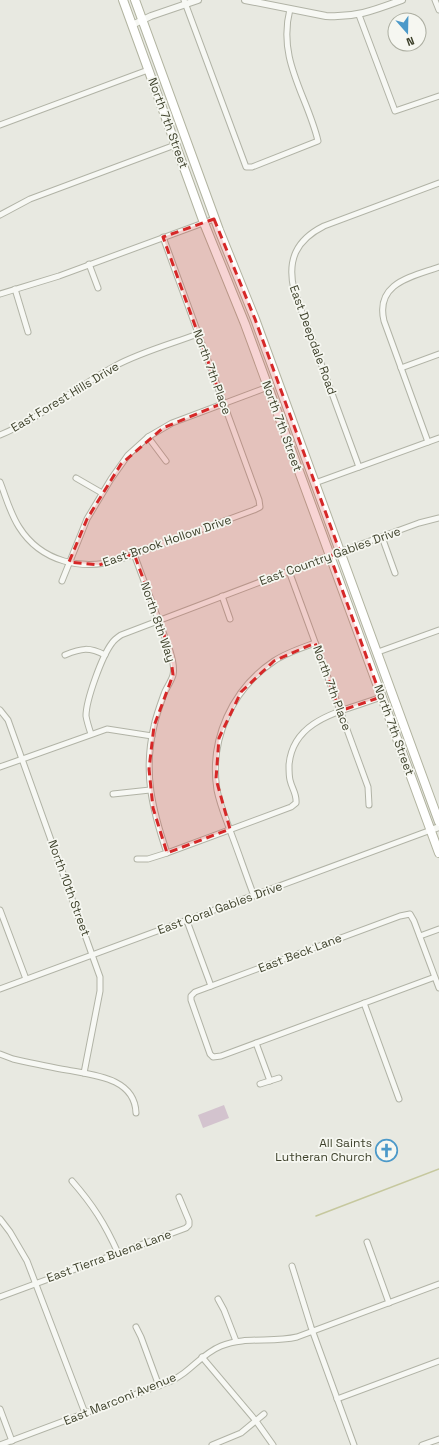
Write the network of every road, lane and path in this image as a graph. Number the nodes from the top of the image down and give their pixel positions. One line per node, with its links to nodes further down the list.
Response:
1 (123, 0): 12 (main road, North 7th Street)
2 (135, 0): 11 (main road, North 7th Street)
3 (198, 0): 7 (street)
4 (244, 0): 8 (street)
5 (402, 0): 10 (street)
6 (435, 0): 9 (street)
7 (185, 2): 8 (street); 11 (street)
8 (290, 9): 10 (street)
9 (439, 10)
10 (359, 15): 14 (street)
11 (142, 20): 12 (street); 15 (main road, North 7th Street)
12 (132, 25): 13 (main road, North 7th Street)
13 (148, 70): 16 (main road, North 7th Street); 17 (street)
14 (439, 96)
15 (174, 108): 16 (main road); 21 (main road, North 7th Street)
16 (164, 112): 18 (main road, North 7th Street)
17 (0, 125)
18 (176, 145): 20 (street); 22 (main road, North 7th Street)
19 (439, 183): 40 (street, East Deepdale Road)
20 (0, 215)
21 (214, 219): 22 (street); 43 (main road, North 7th Street)
22 (204, 223): 23 (street); 33 (main road, North 7th Street)
23 (163, 237): 24 (street); 30 (street, North 7th Place)
24 (89, 264): 26 (street); 27 (street)
25 (439, 267): 32 (street)
26 (98, 288)
27 (15, 289): 28 (street); 29 (street)
28 (0, 294)
29 (28, 332)
30 (198, 334): 34 (street, North 7th Place); 35 (street, East Forest Hills Drive)
31 (439, 354): 32 (street)
32 (401, 368): 38 (street)
33 (268, 387): 34 (street); 50 (main road, North 7th Street)
34 (223, 403): 36 (street); 45 (street, North 7th Place)
35 (0, 435)
36 (148, 437): 39 (street); 44 (street)
37 (439, 438): 38 (street)
38 (428, 442): 40 (street)
39 (166, 461)
40 (358, 467): 43 (street)
41 (76, 478): 44 (street)
42 (0, 482): 51 (street, East Brook Hollow Drive)
43 (315, 483): 48 (main road, North 7th Street)
44 (102, 493): 51 (street)
45 (260, 507): 49 (street, East Brook Hollow Drive)
46 (439, 518): 47 (street, East Country Gables Drive)
47 (382, 537): 48 (street, East Country Gables Drive); 53 (street)
48 (340, 552): 50 (street, East Country Gables Drive); 60 (main road, North 7th Street)
49 (134, 554): 51 (street, East Brook Hollow Drive); 57 (street, North 8th Way)
50 (330, 556): 52 (street, East Country Gables Drive); 63 (main road, North 7th Street)
51 (69, 562): 54 (street)
52 (289, 571): 55 (street, East Country Gables Drive); 59 (street, North 7th Place)
53 (395, 573)
54 (62, 581)
55 (222, 596): 56 (street); 57 (street, East Country Gables Drive)
56 (230, 619)
57 (158, 620): 62 (street, East Country Gables Drive); 67 (street, North 8th Way)
58 (439, 630): 60 (street)
59 (315, 643): 65 (street, North 7th Place); 75 (street)
60 (378, 652): 73 (main road, North 7th Street)
61 (65, 655): 62 (street)
62 (105, 655): 66 (street, East Country Gables Drive)
63 (381, 697): 65 (street); 76 (main road, North 7th Street)
64 (0, 710): 68 (street, North 10th Street)
65 (340, 711): 72 (street, North 7th Place); 75 (street)
66 (92, 734): 67 (street); 68 (street)
67 (152, 736): 70 (street, North 8th Way)
68 (23, 759): 69 (street); 85 (street, North 10th Street)
69 (0, 767)
70 (150, 790): 71 (street); 77 (street, North 8th Way)
71 (113, 794)
72 (369, 805)
73 (439, 822)
74 (439, 827): 76 (street, East Coral Gables Drive)
75 (230, 829): 77 (street); 80 (street)
76 (431, 830): 78 (main road, North 7th Street); 80 (street, East Coral Gables Drive)
77 (167, 853): 79 (street)
78 (439, 853)
79 (137, 859)
80 (254, 896): 82 (street, East Coral Gables Drive)
81 (0, 910): 87 (street)
82 (187, 920): 85 (street, East Coral Gables Drive); 88 (street)
83 (439, 929): 84 (street)
84 (420, 936): 86 (street); 88 (street, East Beck Lane)
85 (93, 954): 87 (street, East Coral Gables Drive); 94 (street, North 10th Street)
86 (435, 977): 89 (street); 91 (street)
87 (26, 980): 90 (street, East Coral Gables Drive)
88 (211, 986): 92 (street, East Beck Lane)
89 (439, 988)
90 (0, 989)
91 (364, 1003): 92 (street); 98 (street)
92 (256, 1043): 96 (street)
93 (0, 1054): 94 (street)
94 (84, 1073): 99 (street)
95 (279, 1078): 96 (street)
96 (270, 1081): 97 (street)
97 (260, 1084)
98 (399, 1099)
99 (136, 1113)
100 (72, 1182): 104 (street)
101 (179, 1197): 104 (street, East Tierra Buena Lane)
102 (0, 1219): 106 (street)
103 (367, 1242): 110 (street)
104 (118, 1253): 106 (street, East Tierra Buena Lane)
105 (292, 1266): 112 (street)
106 (36, 1283): 108 (street, East Tierra Buena Lane); 119 (street)
107 (439, 1284): 110 (street, East Marconi Avenue)
108 (0, 1297)
109 (218, 1299): 113 (street)
110 (389, 1303): 112 (street, East Marconi Avenue)
111 (136, 1327): 116 (street)
112 (312, 1331): 113 (street, East Marconi Avenue); 117 (street)
113 (236, 1342): 114 (street, East Marconi Avenue)
114 (202, 1357): 116 (street, East Marconi Avenue); 121 (street)
115 (439, 1361): 117 (street)
116 (159, 1386): 119 (street, East Marconi Avenue)
117 (338, 1399): 127 (street)
118 (0, 1409): 123 (street)
119 (85, 1413): 123 (street, East Marconi Avenue)
120 (264, 1414): 121 (street)
121 (256, 1421): 125 (street); 126 (street)
122 (439, 1439): 128 (street)
123 (12, 1441): 124 (street, East Marconi Avenue)
124 (0, 1445)
125 (212, 1445)
126 (273, 1445)
127 (354, 1445)
128 (422, 1445)

